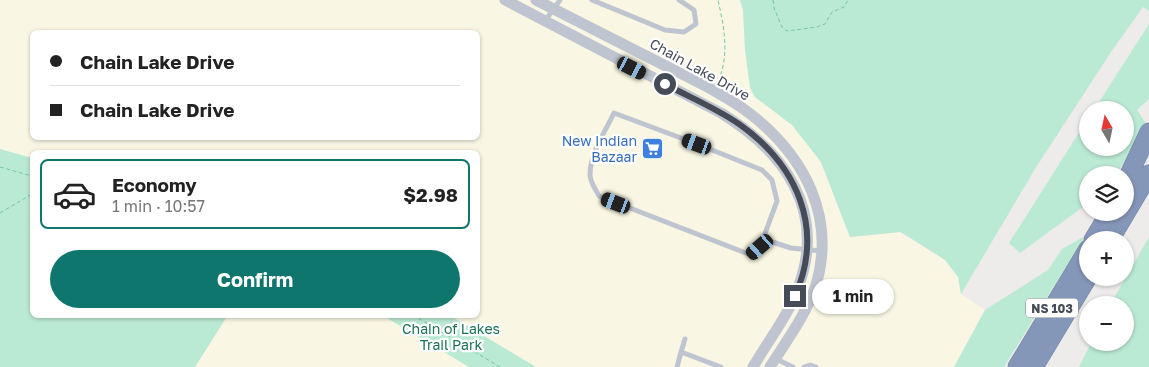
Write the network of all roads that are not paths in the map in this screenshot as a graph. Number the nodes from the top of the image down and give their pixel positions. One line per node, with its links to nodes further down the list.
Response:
1 (505, 0): 6 (street, Chain Lake Drive)
2 (536, 0): 5 (street, Chain Lake Drive)
3 (592, 0): 4 (lane)
4 (679, 0)
5 (557, 5): 6 (lane); 15 (street, Chain Lake Drive)
6 (545, 21): 14 (street, Chain Lake Drive)
7 (1149, 132): 9 (highway)
8 (1149, 144): 10 (highway)
9 (1133, 166)
10 (1134, 169)
11 (1149, 174): 12 (highway)
12 (1115, 231)
13 (763, 239): 13 (lane); 14 (lane)
14 (807, 250): 15 (lane); 23 (street, Chain Lake Drive)
15 (822, 251): 20 (street, Chain Lake Drive)
16 (1079, 264): 27 (highway, NS 103)
17 (1083, 286): 28 (highway, NS 103)
18 (685, 339): 19 (lane)
19 (681, 352): 21 (lane); 22 (lane)
20 (773, 363): 24 (lane)
21 (677, 367)
22 (721, 367)
23 (753, 367)
24 (793, 367)
25 (804, 367): 26 (lane)
26 (816, 367)
27 (1017, 367)
28 (1034, 367)

